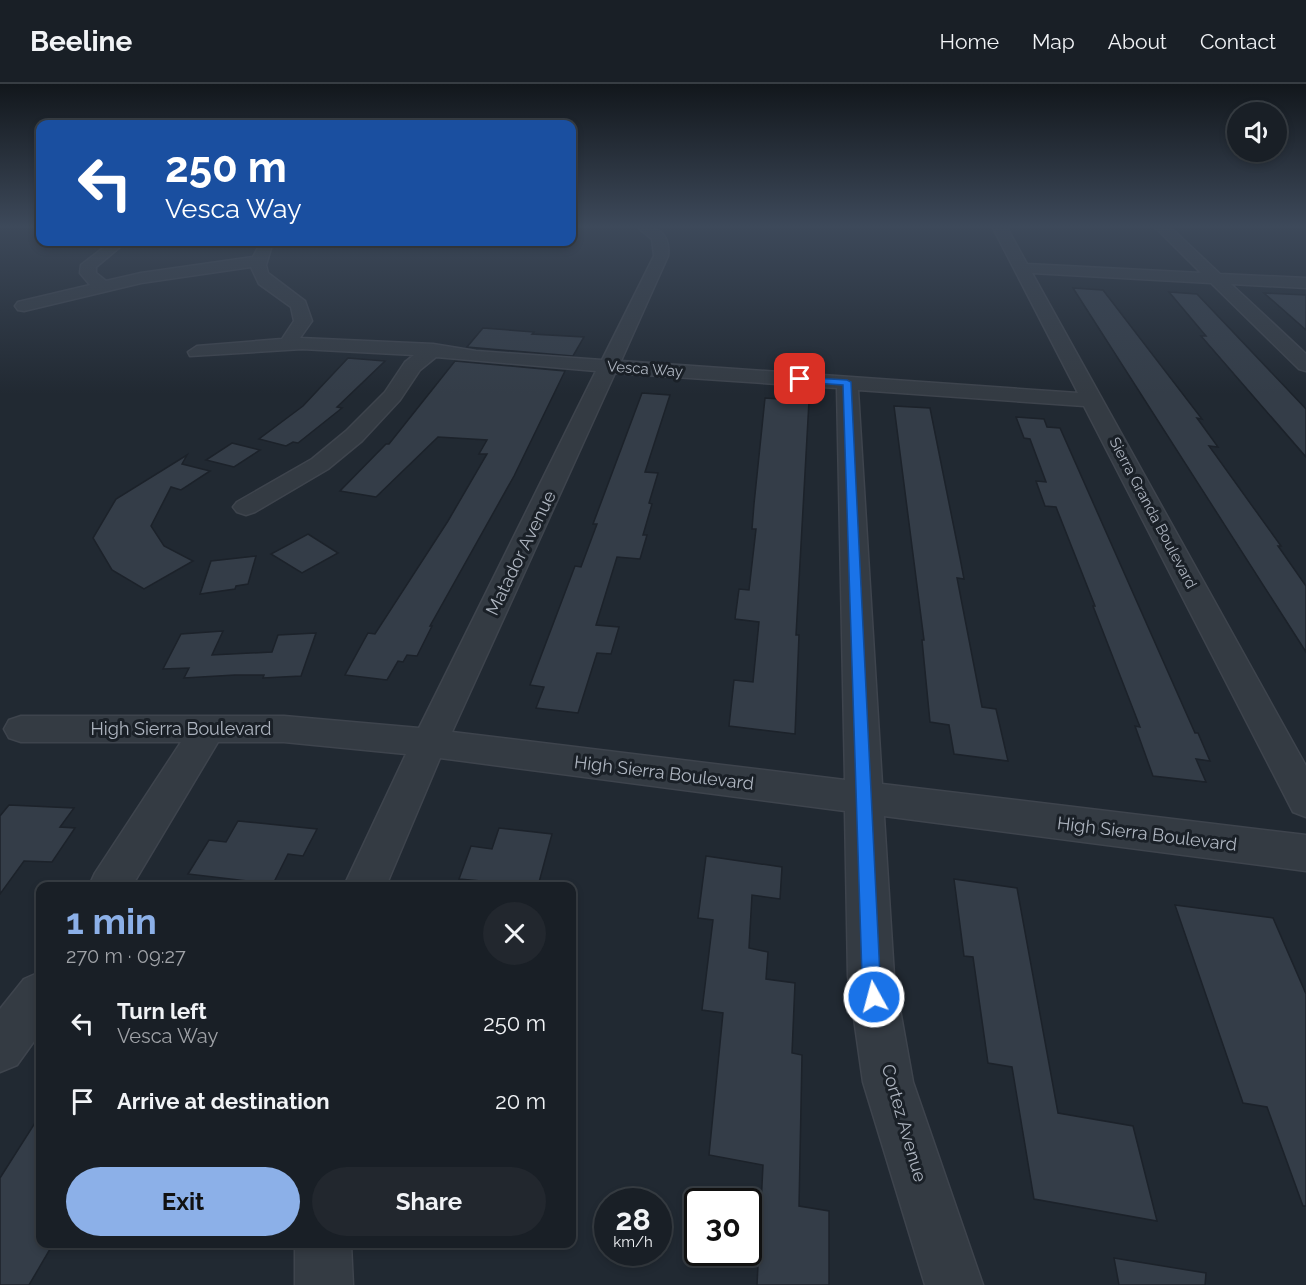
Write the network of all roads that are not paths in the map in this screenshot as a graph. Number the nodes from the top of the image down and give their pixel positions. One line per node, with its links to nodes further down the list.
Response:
1 (96, 282): 9 (street)
2 (126, 282): 9 (street)
3 (266, 282): 11 (street)
4 (649, 282): 15 (street, Matador Avenue)
5 (1029, 282): 17 (street, Sierra Granda Boulevard)
6 (1220, 282): 14 (street)
7 (1285, 282): 8 (street)
8 (1306, 283)
9 (104, 287): 10 (street)
10 (24, 306)
11 (288, 343): 12 (street, Vesca Way); 13 (street, Vesca Way)
12 (433, 350): 15 (street, Vesca Way); 18 (street)
13 (197, 352)
14 (1306, 365)
15 (610, 367): 16 (street, Vesca Way); 21 (street, Matador Avenue)
16 (847, 382): 17 (street, Vesca Way); 22 (street, Cortez Avenue)
17 (1094, 400): 23 (street, Sierra Granda Boulevard)
18 (246, 507)
19 (209, 728): 20 (street, High Sierra Boulevard); 21 (street, High Sierra Boulevard); 25 (street)
20 (21, 729)
21 (429, 743): 22 (street, High Sierra Boulevard); 26 (street, Matador Avenue)
22 (864, 799): 24 (street, High Sierra Boulevard); 31 (street, Cortez Avenue)
23 (1306, 801)
24 (1306, 853)
25 (113, 882)
26 (367, 882)
27 (36, 1000): 28 (street)
28 (0, 1048)
29 (323, 1248): 30 (street)
30 (324, 1285)
31 (954, 1285)

